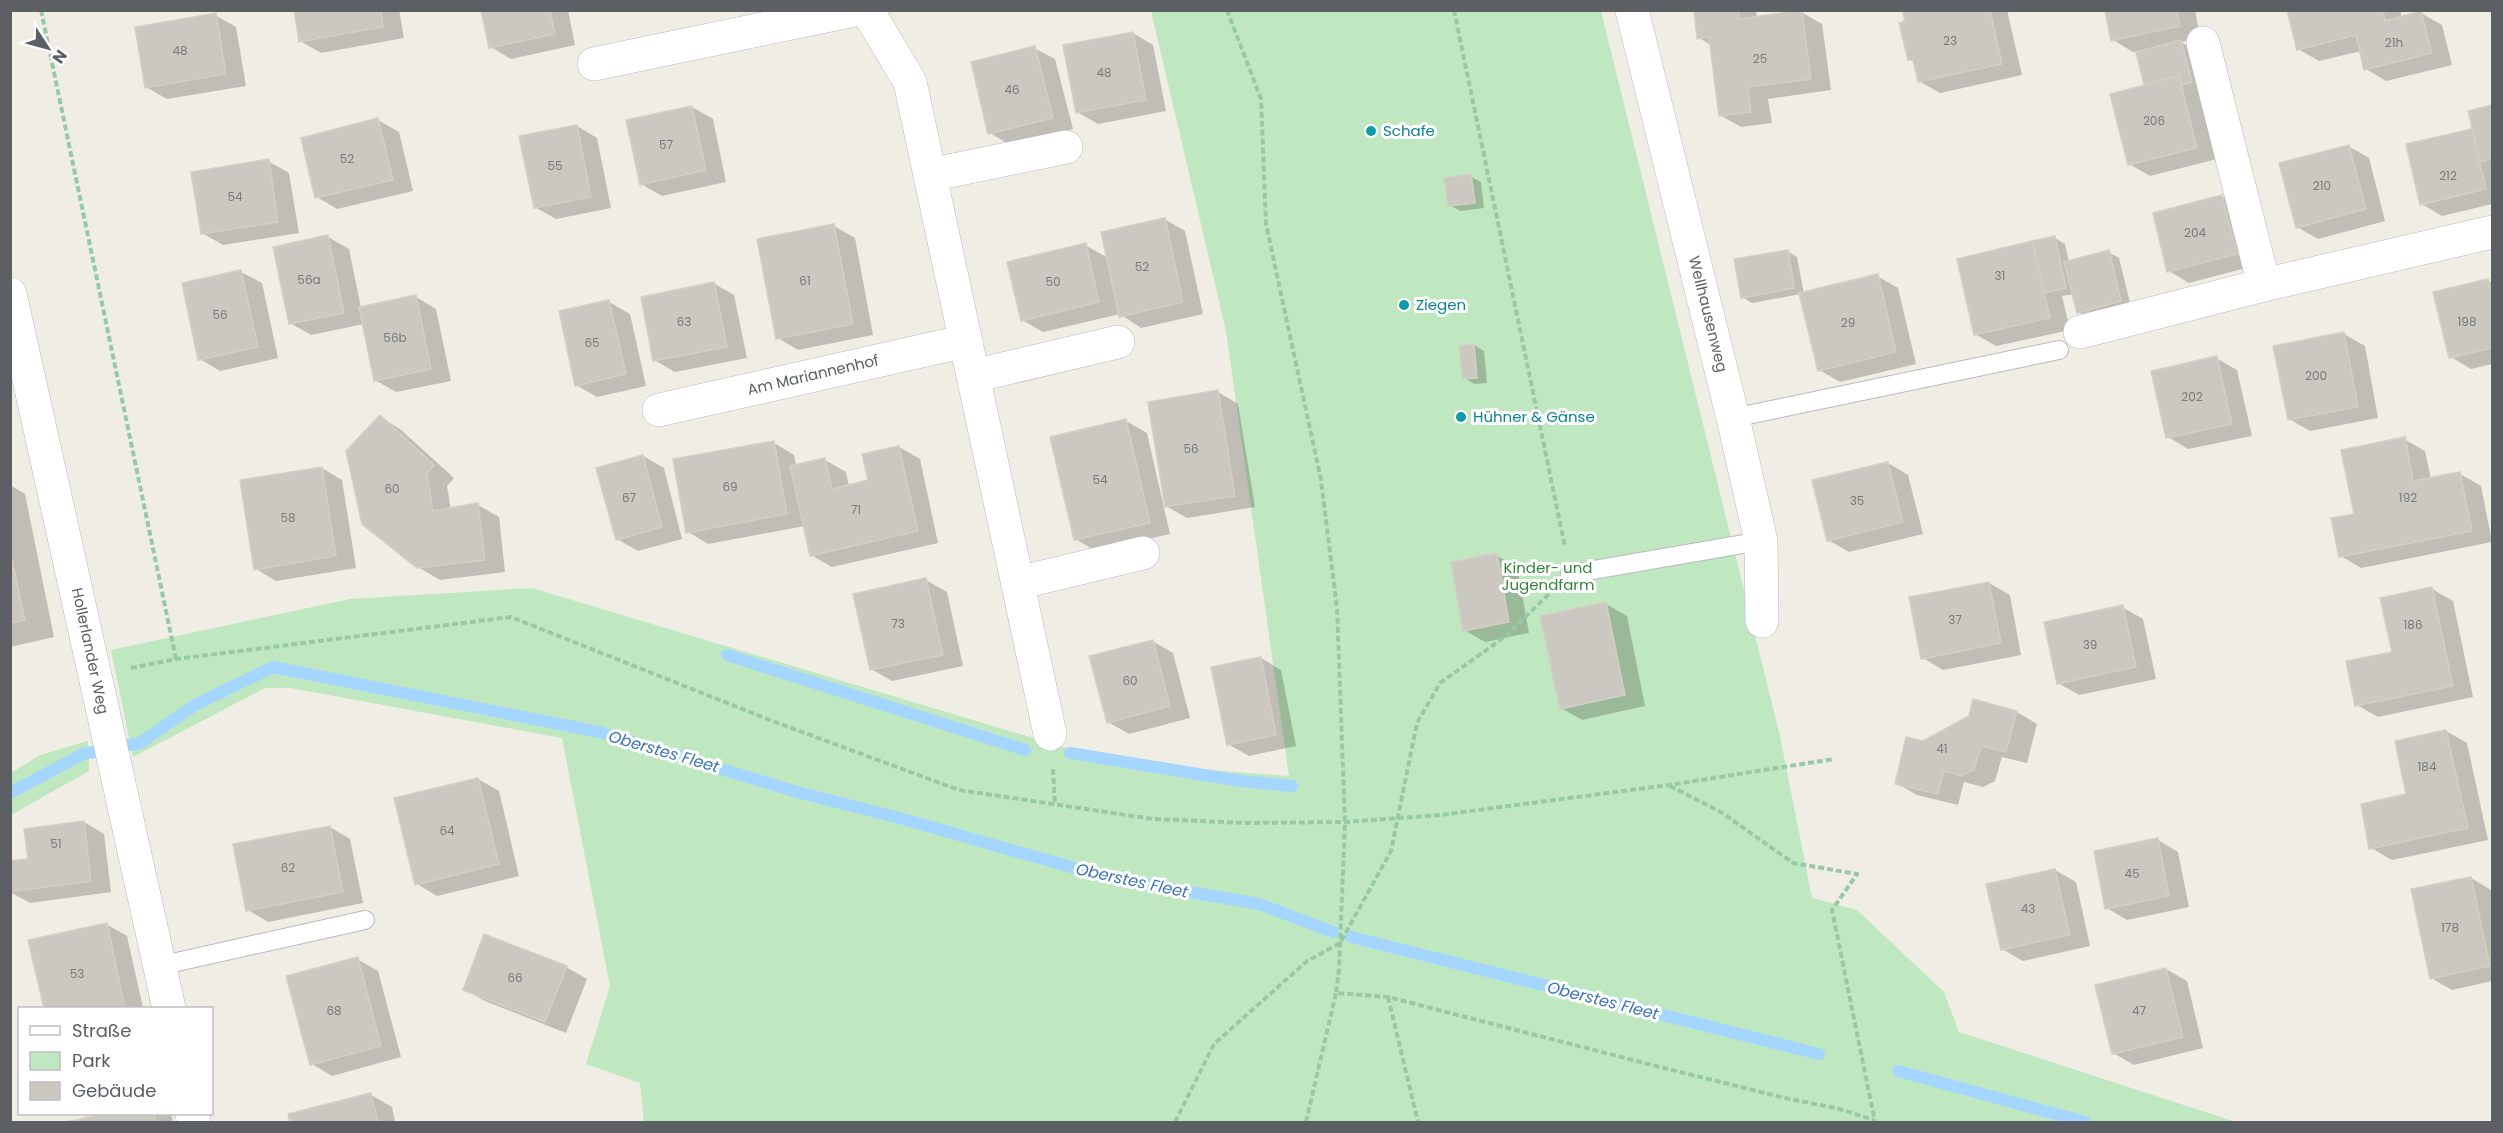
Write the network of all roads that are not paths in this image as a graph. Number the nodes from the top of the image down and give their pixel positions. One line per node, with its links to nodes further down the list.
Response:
1 (854, 10): 5 (street)
2 (867, 10): 7 (street)
3 (1632, 10): 16 (street, Wellhausenweg)
4 (2203, 43): 9 (street)
5 (594, 64)
6 (1066, 147): 7 (street)
7 (930, 175): 11 (street)
8 (2493, 232): 9 (street)
9 (2264, 285): 12 (street)
10 (10, 294): 24 (street, Hollerlander Weg)
11 (966, 341): 14 (street); 15 (street, Am Mariannenhof)
12 (2069, 341): 16 (lane)
13 (1118, 342): 14 (street)
14 (973, 376): 20 (street)
15 (659, 410)
16 (1733, 418): 17 (street, Wellhausenweg)
17 (1761, 541): 19 (lane); 21 (street, Wellhausenweg)
18 (1143, 553): 20 (street)
19 (1570, 574)
20 (1018, 583): 22 (street)
21 (1762, 621)
22 (1050, 734)
23 (365, 920): 24 (lane)
24 (159, 966): 25 (street, Hollerlander Weg)
25 (169, 1007)

